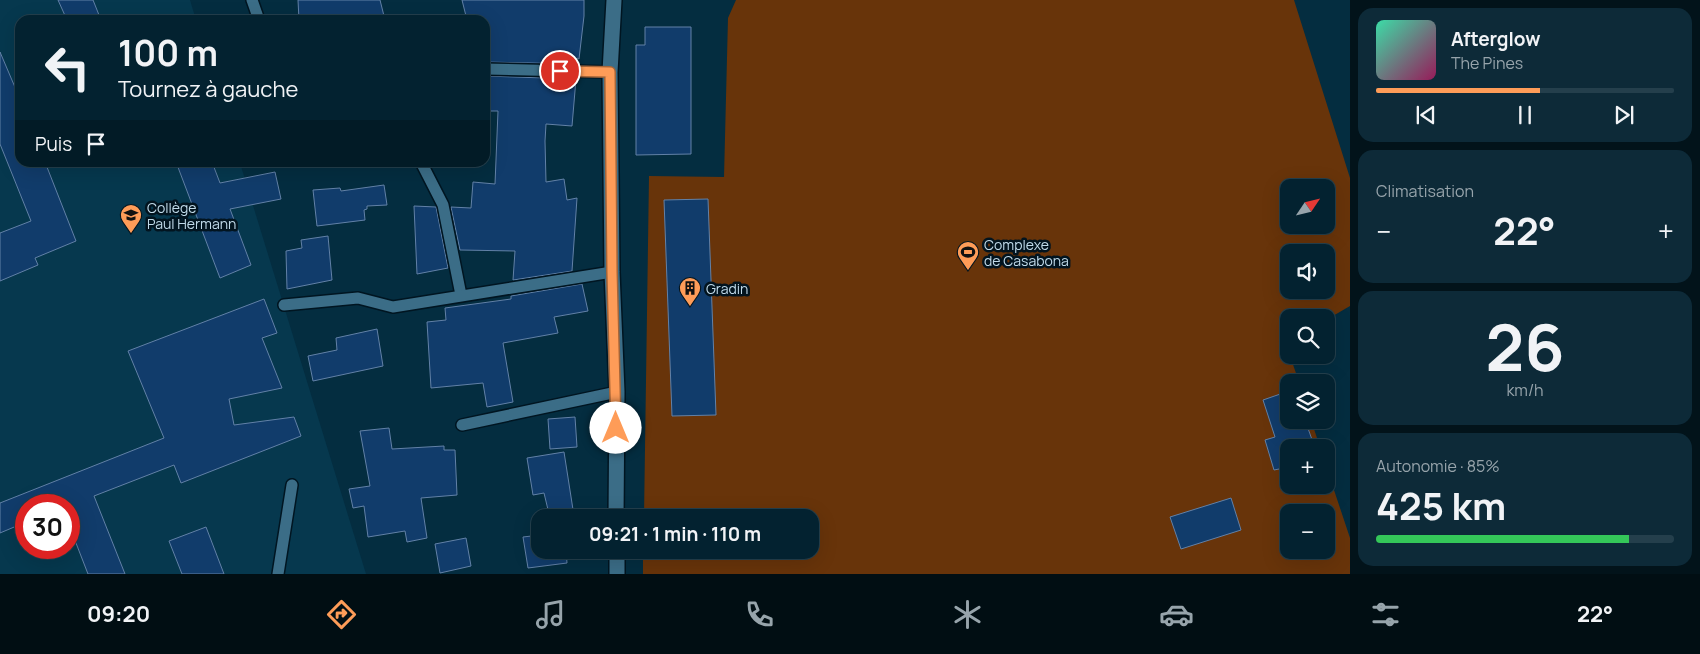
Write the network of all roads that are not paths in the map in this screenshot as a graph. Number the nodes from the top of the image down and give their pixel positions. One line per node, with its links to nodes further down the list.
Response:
1 (252, 0): 3 (lane)
2 (614, 0): 5 (street)
3 (257, 15)
4 (490, 69): 5 (lane)
5 (610, 72): 7 (street)
6 (424, 167): 8 (lane)
7 (612, 272): 8 (lane); 10 (street)
8 (461, 295): 9 (lane)
9 (284, 305)
10 (617, 392): 11 (lane); 13 (street)
11 (462, 424)
12 (292, 485): 15 (lane)
13 (616, 509)
14 (617, 559): 16 (street)
15 (278, 574)
16 (617, 574)

